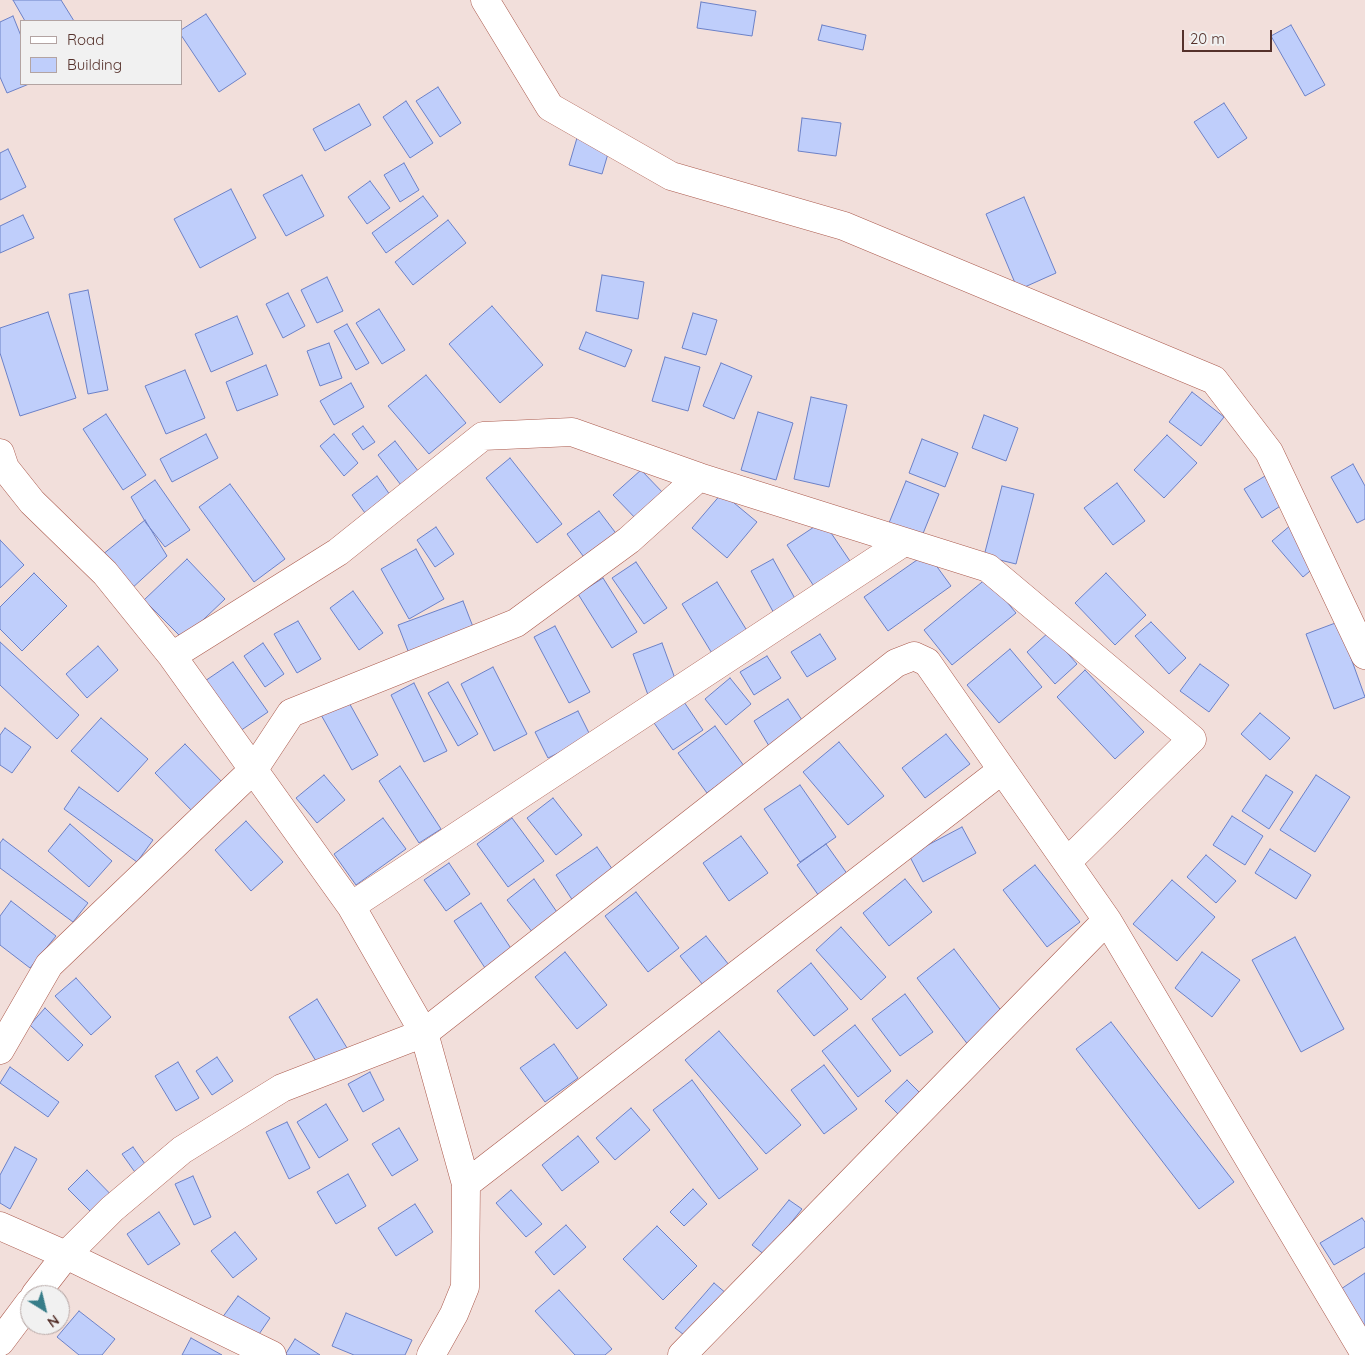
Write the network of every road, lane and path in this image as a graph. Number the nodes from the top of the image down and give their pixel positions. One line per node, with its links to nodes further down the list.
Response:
1 (485, 0): 5 (street)
2 (2, 464): 6 (street)
3 (699, 477): 4 (street); 6 (street); 7 (street)
4 (904, 542): 9 (street); 10 (street)
5 (1365, 654)
6 (172, 656): 7 (street)
7 (254, 770): 10 (street); 13 (street)
8 (1002, 770): 9 (street); 12 (street); 14 (street)
9 (1067, 862): 11 (street)
10 (351, 906): 12 (street)
11 (1107, 920): 20 (street); 23 (street)
12 (424, 1033): 14 (street); 16 (street)
13 (0, 1050)
14 (466, 1184): 22 (street)
15 (0, 1226): 16 (street)
16 (66, 1255): 17 (street); 21 (street)
17 (43, 1285)
18 (20, 1315): 19 (street)
19 (0, 1342)
20 (1365, 1354)
21 (272, 1355)
22 (431, 1355)
23 (682, 1355)

